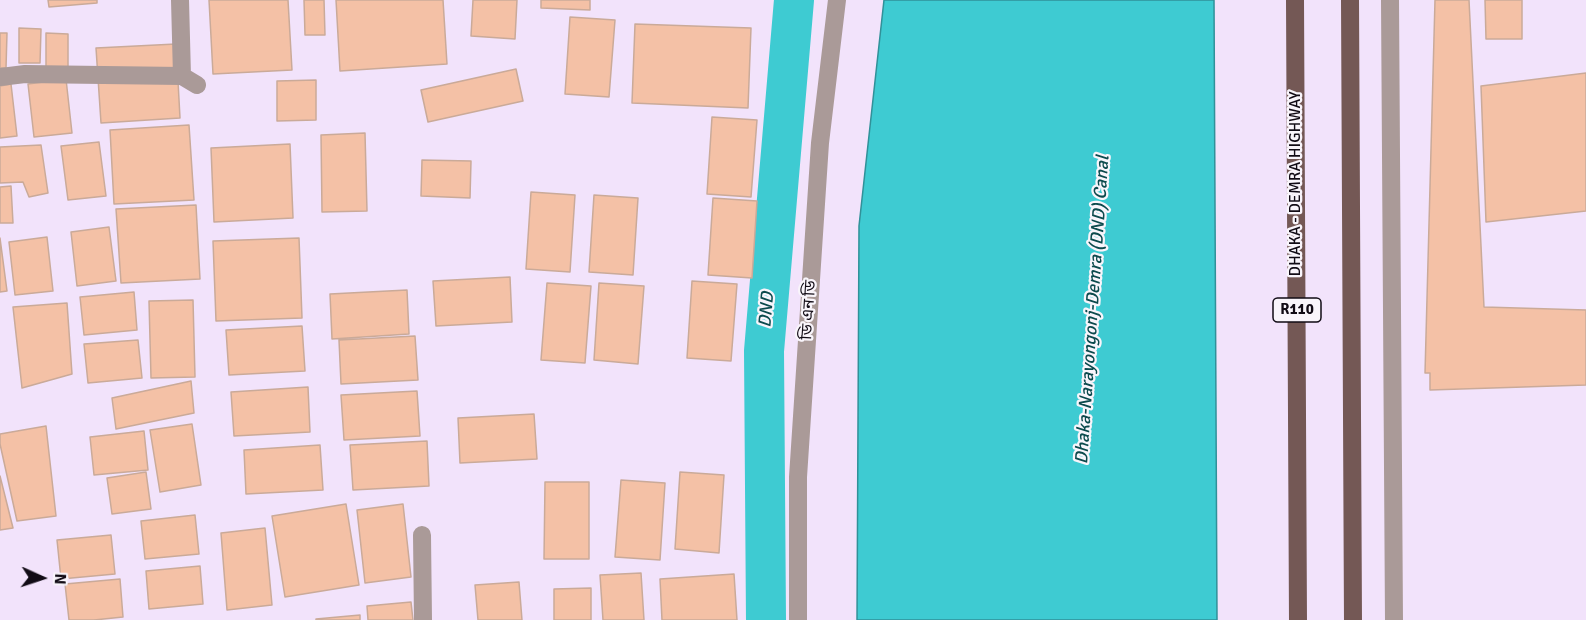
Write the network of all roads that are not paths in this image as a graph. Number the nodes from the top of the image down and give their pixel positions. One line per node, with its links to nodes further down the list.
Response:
1 (180, 0): 6 (street)
2 (837, 0): 9 (street, ডি এন ডি)
3 (1295, 0): 10 (main road, DHAKA - DEMRA HIGHWAY / R110)
4 (1350, 0): 11 (main road)
5 (1390, 0): 12 (street)
6 (0, 78)
7 (422, 535): 8 (street)
8 (423, 620)
9 (798, 620)
10 (1298, 620)
11 (1353, 620)
12 (1394, 620)

